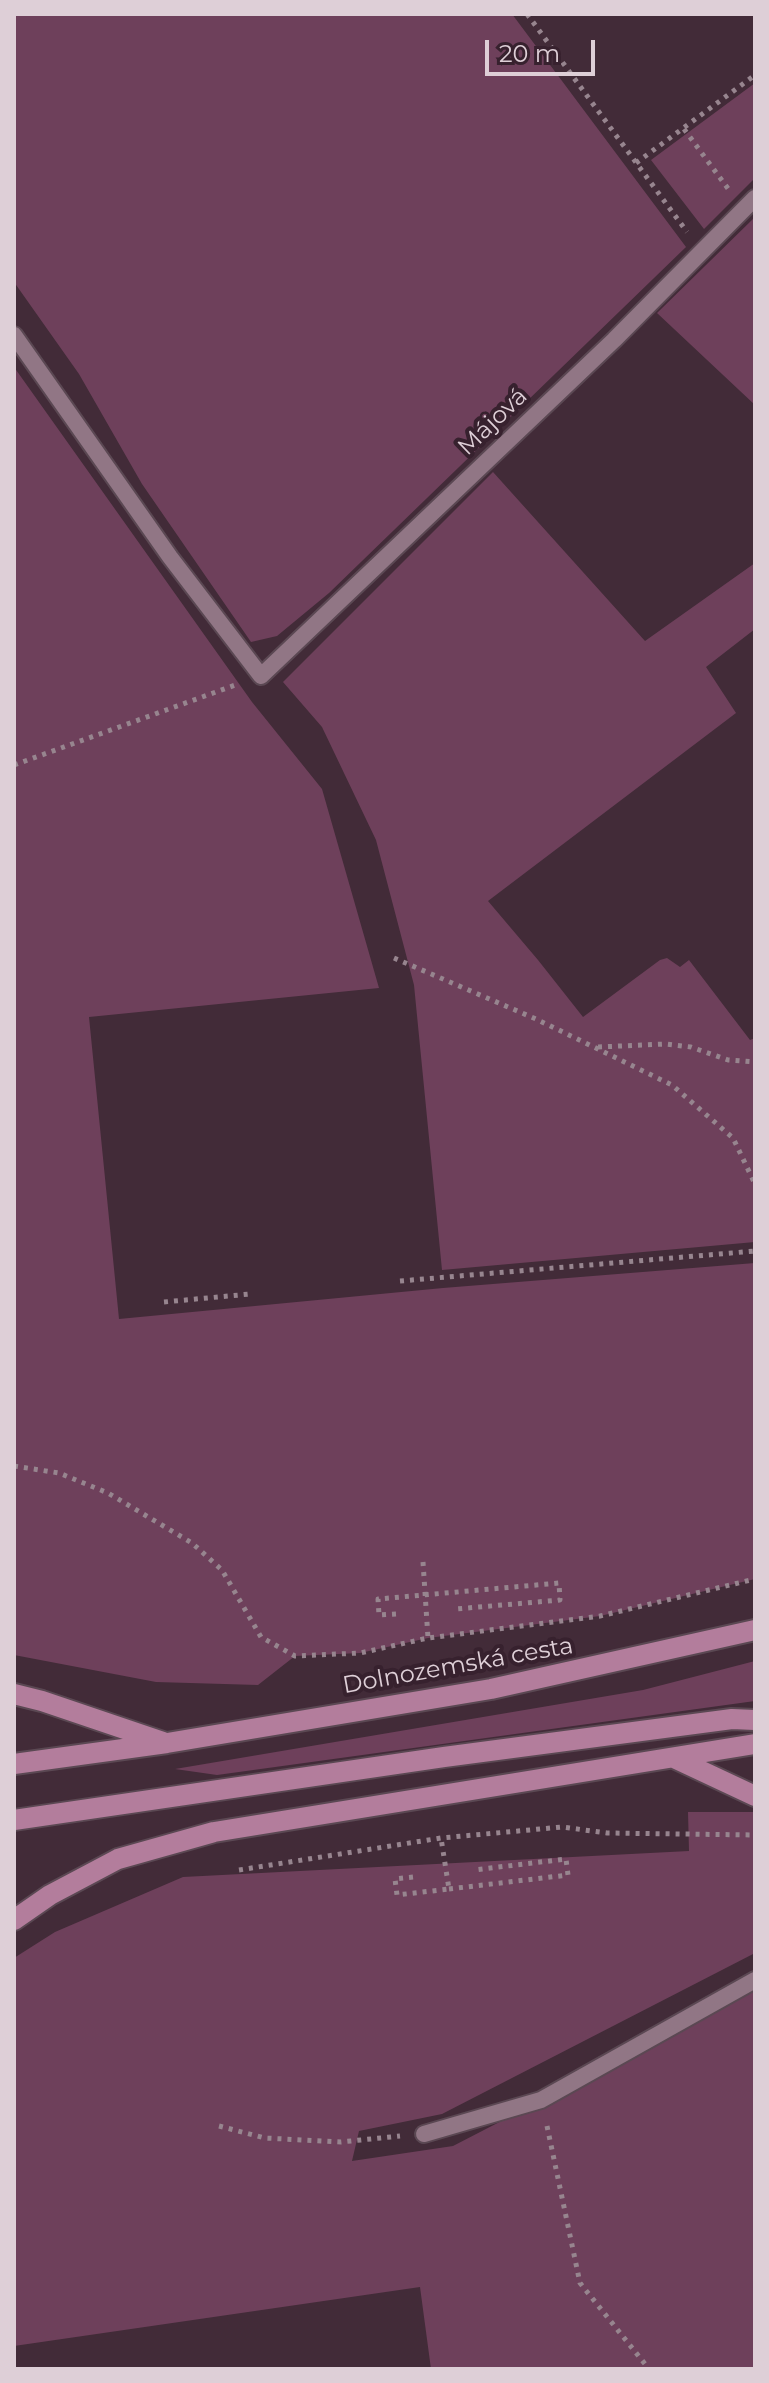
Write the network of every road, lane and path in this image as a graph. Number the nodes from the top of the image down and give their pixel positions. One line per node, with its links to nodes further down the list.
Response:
1 (527, 14): 4 (path)
2 (755, 75): 3 (path)
3 (684, 129): 4 (path); 5 (path)
4 (636, 163): 6 (path)
5 (749, 204): 6 (street, Májová)
6 (702, 252): 8 (street, Májová)
7 (14, 335): 8 (street)
8 (261, 676): 9 (path)
9 (14, 765)
10 (394, 958): 11 (path)
11 (596, 1047): 12 (path); 13 (path)
12 (755, 1062)
13 (755, 1184)
14 (755, 1251): 15 (path)
15 (400, 1281)
16 (250, 1294): 17 (path)
17 (164, 1302)
18 (14, 1466): 25 (path)
19 (423, 1562): 21 (path)
20 (755, 1579): 25 (path)
21 (425, 1595): 22 (path); 23 (path); 25 (path)
22 (456, 1609)
23 (396, 1614)
24 (755, 1630): 28 (main road, Dolnozemská cesta)
25 (428, 1638)
26 (14, 1694): 28 (main road)
27 (755, 1720): 33 (main road)
28 (167, 1743): 31 (main road, Dolnozemská cesta)
29 (755, 1744): 30 (main road)
30 (674, 1758): 32 (main road); 40 (main road)
31 (14, 1764)
32 (755, 1796)
33 (14, 1820)
34 (755, 1835): 35 (path)
35 (441, 1838): 36 (path); 39 (path)
36 (239, 1870)
37 (474, 1870): 39 (path)
38 (413, 1877): 39 (path)
39 (449, 1889)
40 (14, 1920)
41 (755, 1980): 42 (street)
42 (541, 2100): 44 (street); 45 (path)
43 (219, 2126): 44 (path)
44 (424, 2134)
45 (649, 2369)

